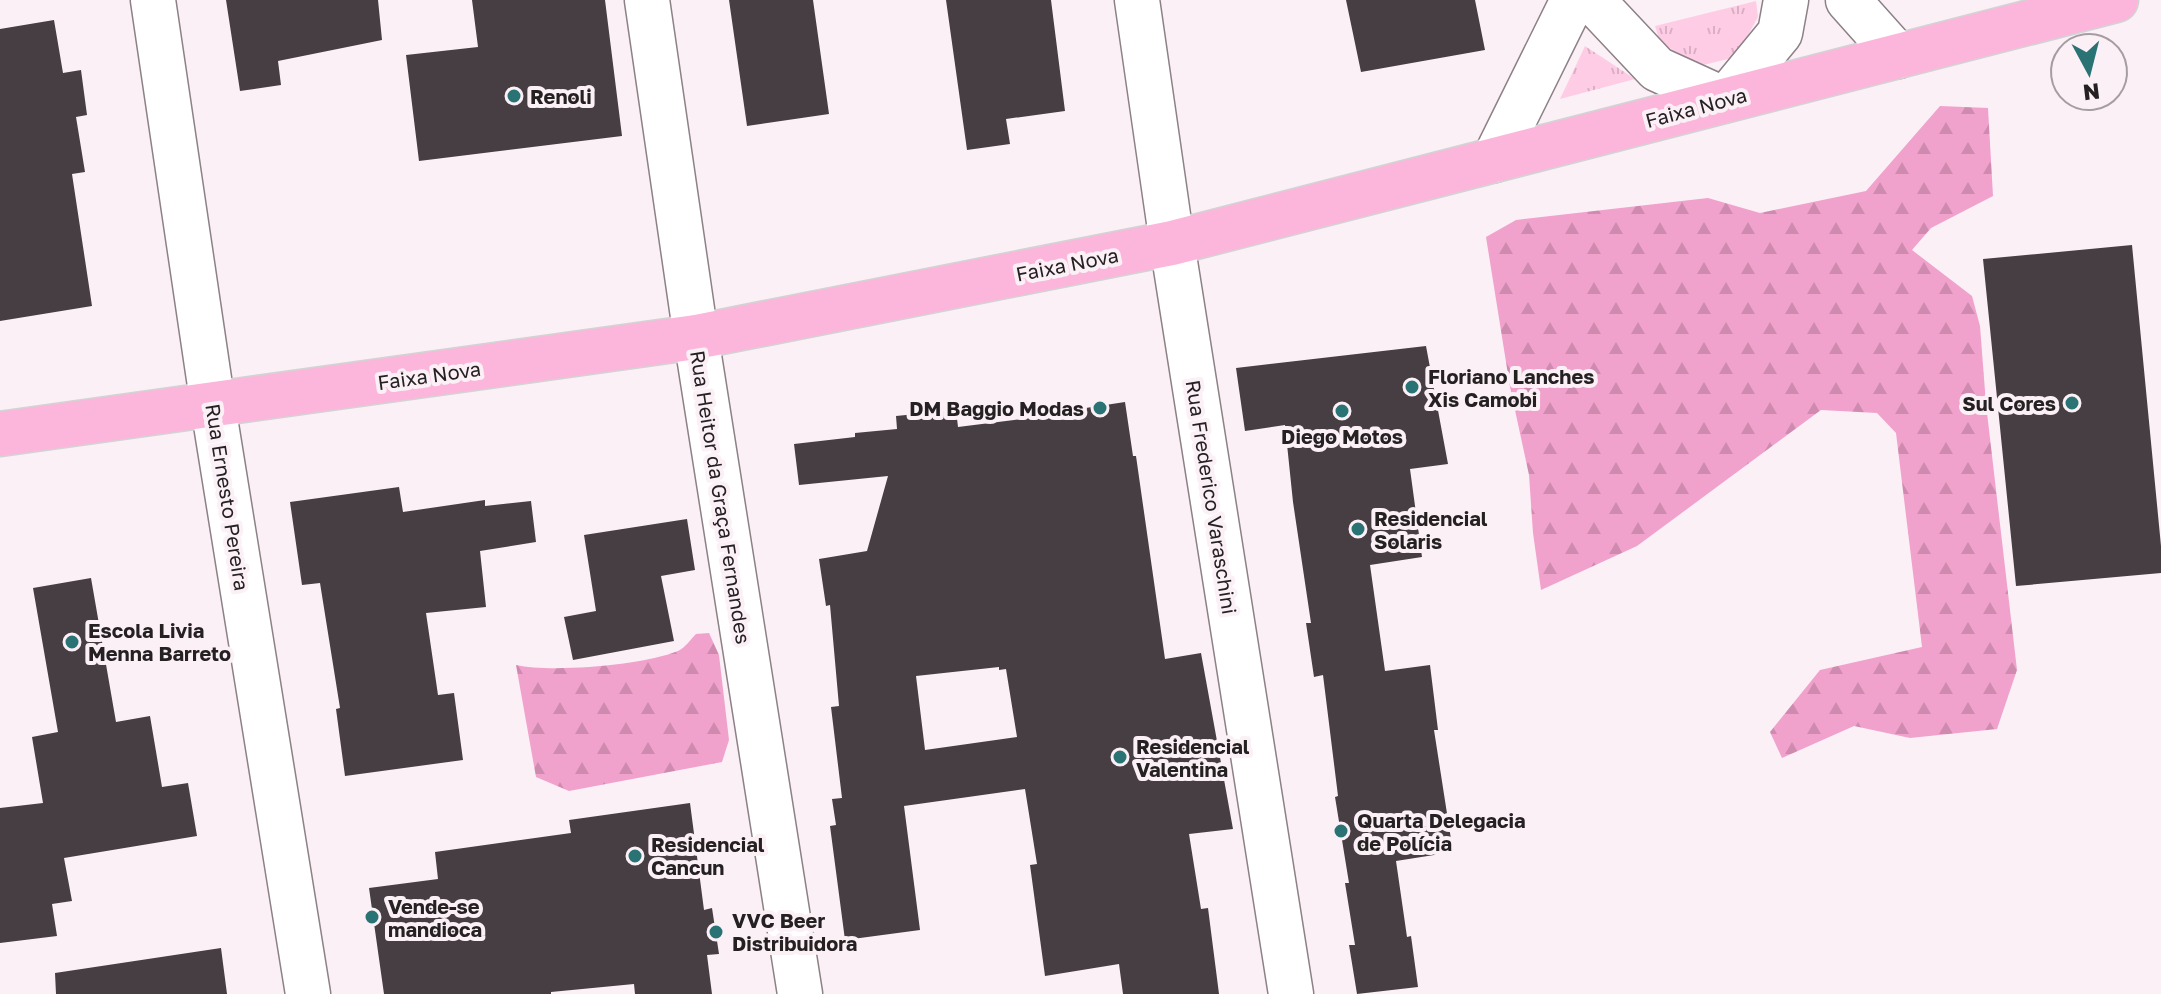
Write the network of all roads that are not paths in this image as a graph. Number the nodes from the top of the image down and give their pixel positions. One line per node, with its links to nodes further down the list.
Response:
1 (153, 0): 14 (street, Rua Ernesto Pereira)
2 (647, 0): 13 (street, Rua Heitor da Graça Fernandes)
3 (1137, 0): 12 (street, Rua Frederico Varaschini)
4 (1573, 0): 11 (street)
5 (1592, 0): 10 (street)
6 (1786, 0): 10 (street)
7 (1848, 0): 9 (street)
8 (2116, 0): 9 (highway, Faixa Nova)
9 (1898, 56): 10 (highway, Faixa Nova)
10 (1725, 100): 11 (highway, Faixa Nova)
11 (1494, 160): 12 (highway, Faixa Nova)
12 (1172, 243): 13 (highway, Faixa Nova); 18 (street, Rua Frederico Varaschini)
13 (696, 337): 14 (highway, Faixa Nova); 17 (street, Rua Heitor da Graça Fernandes)
14 (213, 406): 15 (highway, Faixa Nova); 16 (street, Rua Ernesto Pereira)
15 (0, 434)
16 (308, 994)
17 (800, 994)
18 (1291, 994)

